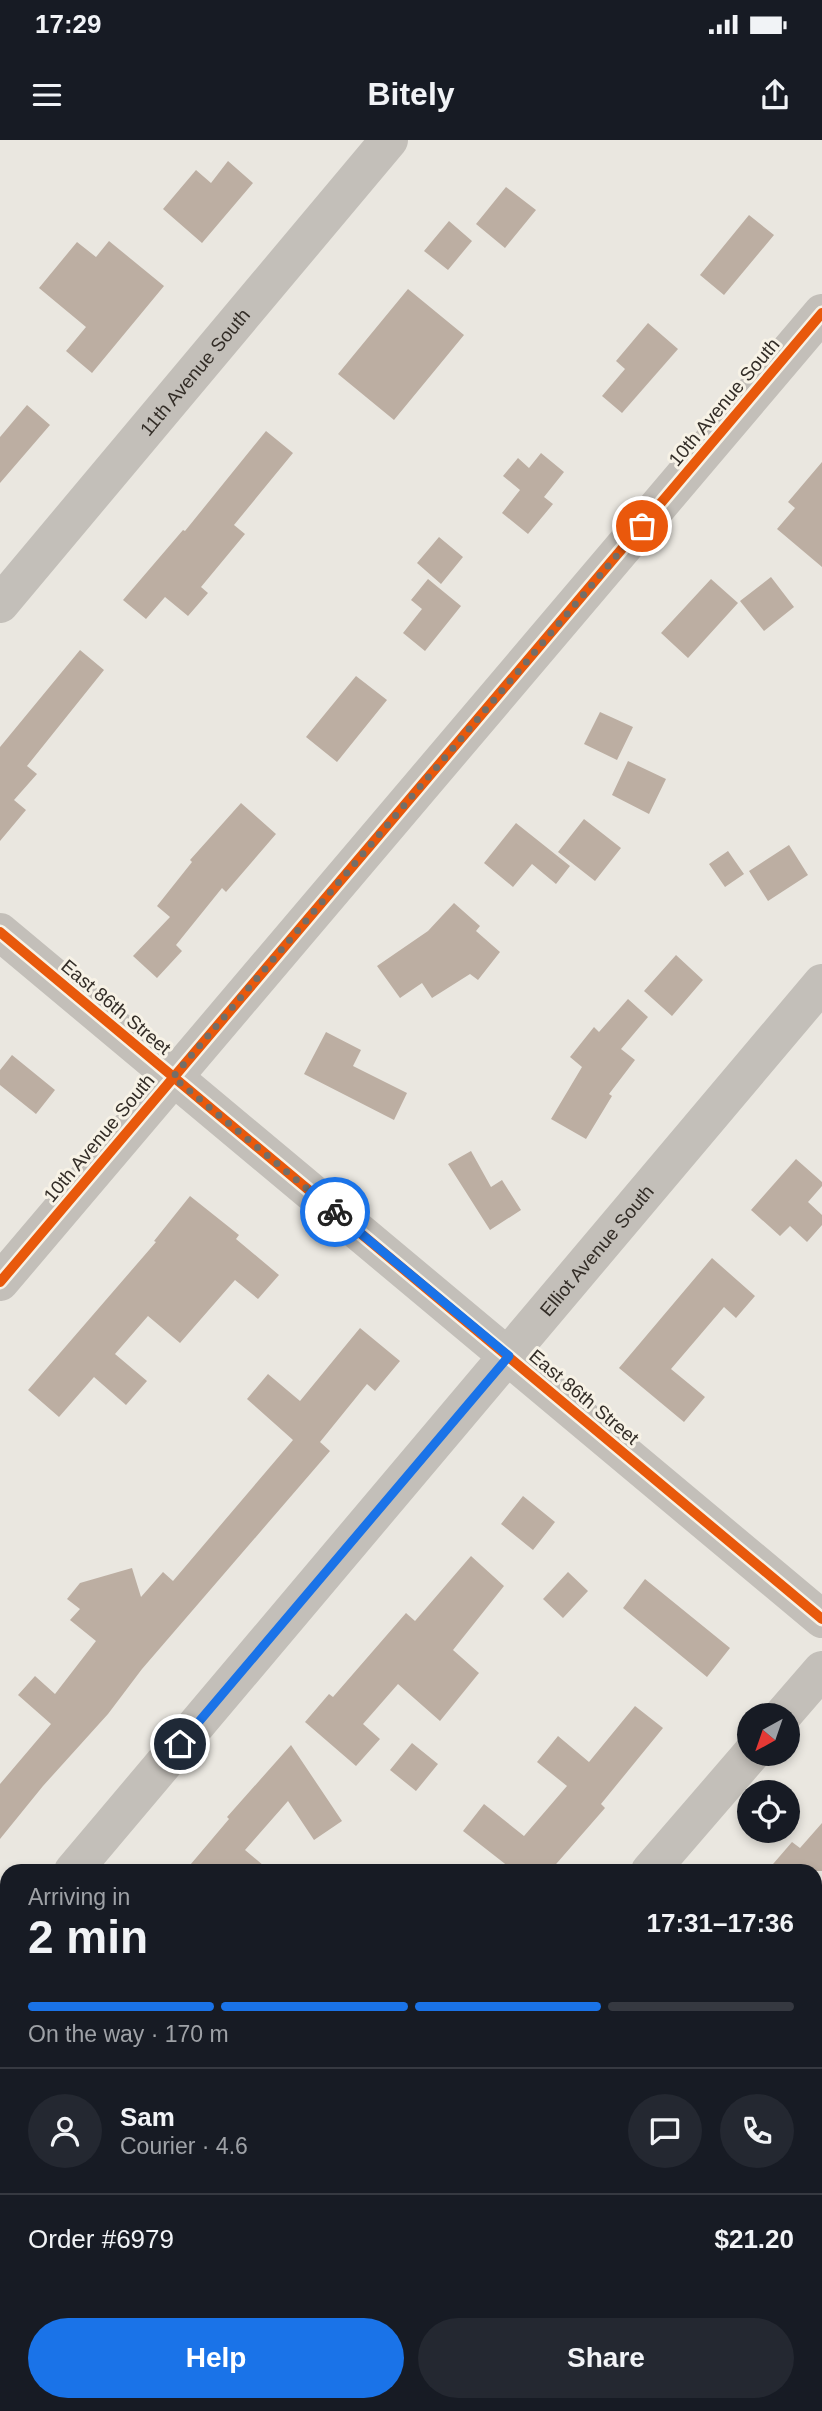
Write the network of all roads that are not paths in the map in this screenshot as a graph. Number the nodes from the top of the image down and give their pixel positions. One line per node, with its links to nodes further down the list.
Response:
1 (389, 140): 3 (street, 11th Avenue South)
2 (822, 313): 6 (street, 10th Avenue South)
3 (0, 604)
4 (0, 932): 6 (street, East 86th Street)
5 (822, 983): 8 (street, Elliot Avenue South)
6 (173, 1077): 7 (street, 10th Avenue South); 8 (street, East 86th Street)
7 (0, 1282)
8 (509, 1356): 9 (street, East 86th Street); 13 (street, Elliot Avenue South)
9 (822, 1619)
10 (822, 1670): 11 (street)
11 (793, 1703)
12 (741, 1766): 14 (street)
13 (79, 1864)
14 (656, 1864)

